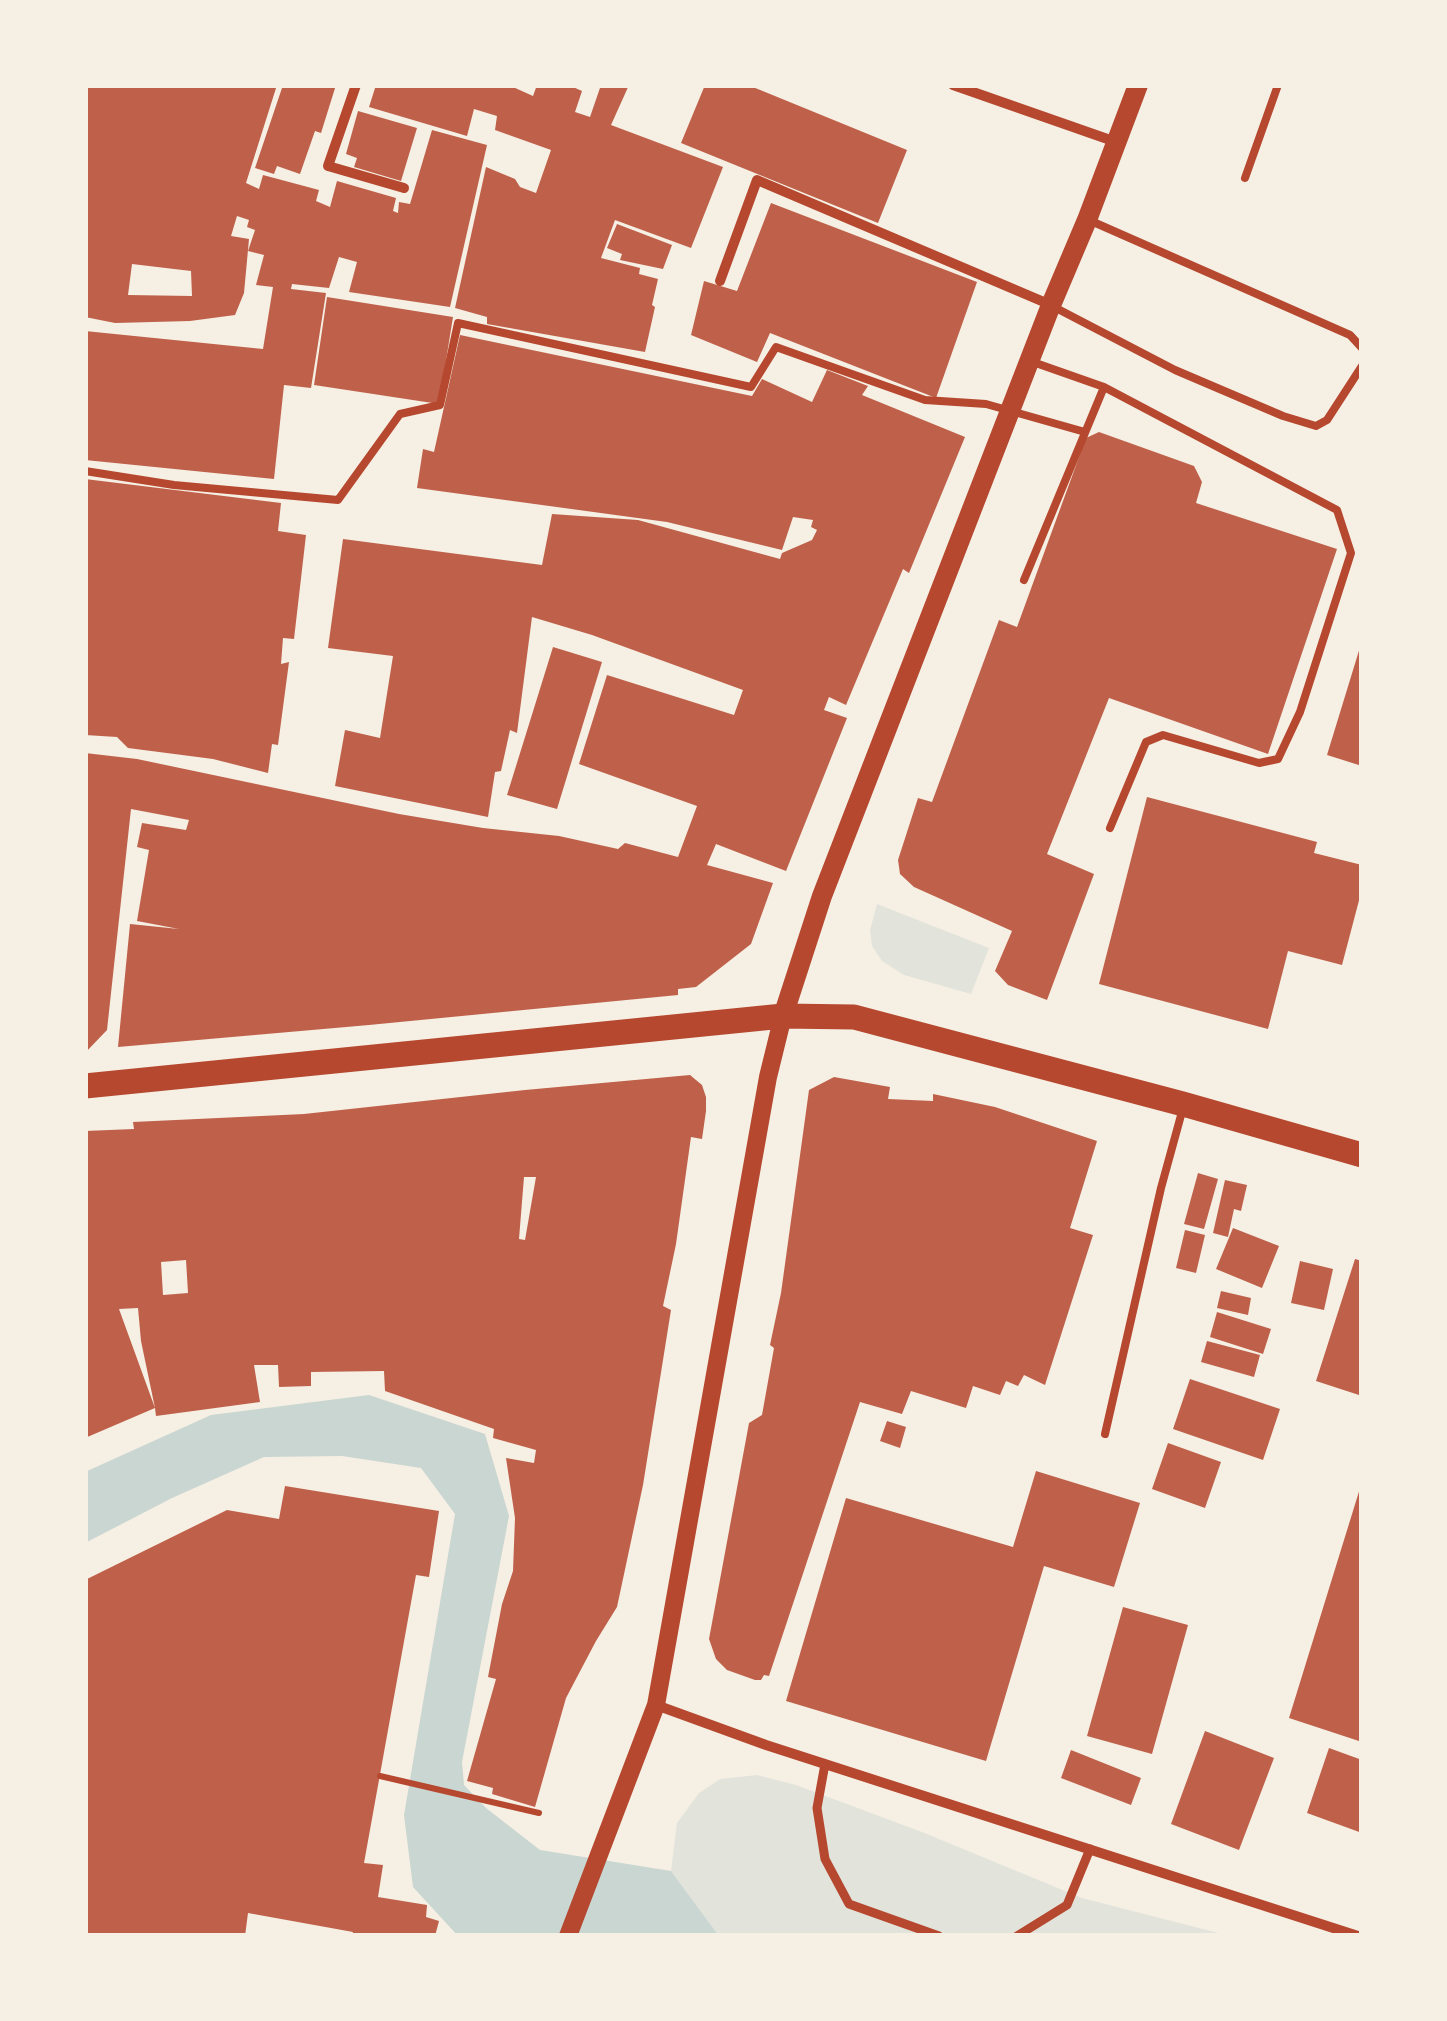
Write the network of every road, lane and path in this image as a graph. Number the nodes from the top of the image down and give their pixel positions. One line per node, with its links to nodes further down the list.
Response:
1 (356, 85): 7 (street)
2 (954, 85): 5 (street)
3 (1138, 85): 5 (main road)
4 (1278, 85): 6 (lane)
5 (1116, 142): 8 (main road)
6 (1245, 178)
7 (404, 188)
8 (1087, 220): 10 (main road); 11 (lane)
9 (720, 281): 10 (street)
10 (1050, 305): 12 (main road); 13 (lane)
11 (1362, 348)
12 (1030, 360): 14 (lane); 15 (main road)
13 (1362, 366)
14 (1104, 387): 16 (lane); 19 (lane)
15 (1010, 410): 16 (lane); 17 (lane); 20 (main road)
16 (1085, 432): 18 (lane)
17 (85, 470)
18 (1024, 580)
19 (1110, 828)
20 (783, 1016): 21 (main road); 22 (main road); 25 (street)
21 (85, 1086)
22 (1184, 1104): 23 (main road); 24 (lane)
23 (1362, 1155)
24 (1105, 1434)
25 (656, 1705): 26 (street); 30 (street)
26 (825, 1764): 29 (street); 31 (street)
27 (380, 1776): 28 (path)
28 (539, 1813)
29 (1090, 1849): 32 (street); 33 (street)
30 (568, 1936)
31 (939, 1936)
32 (1017, 1936)
33 (1358, 1936)

